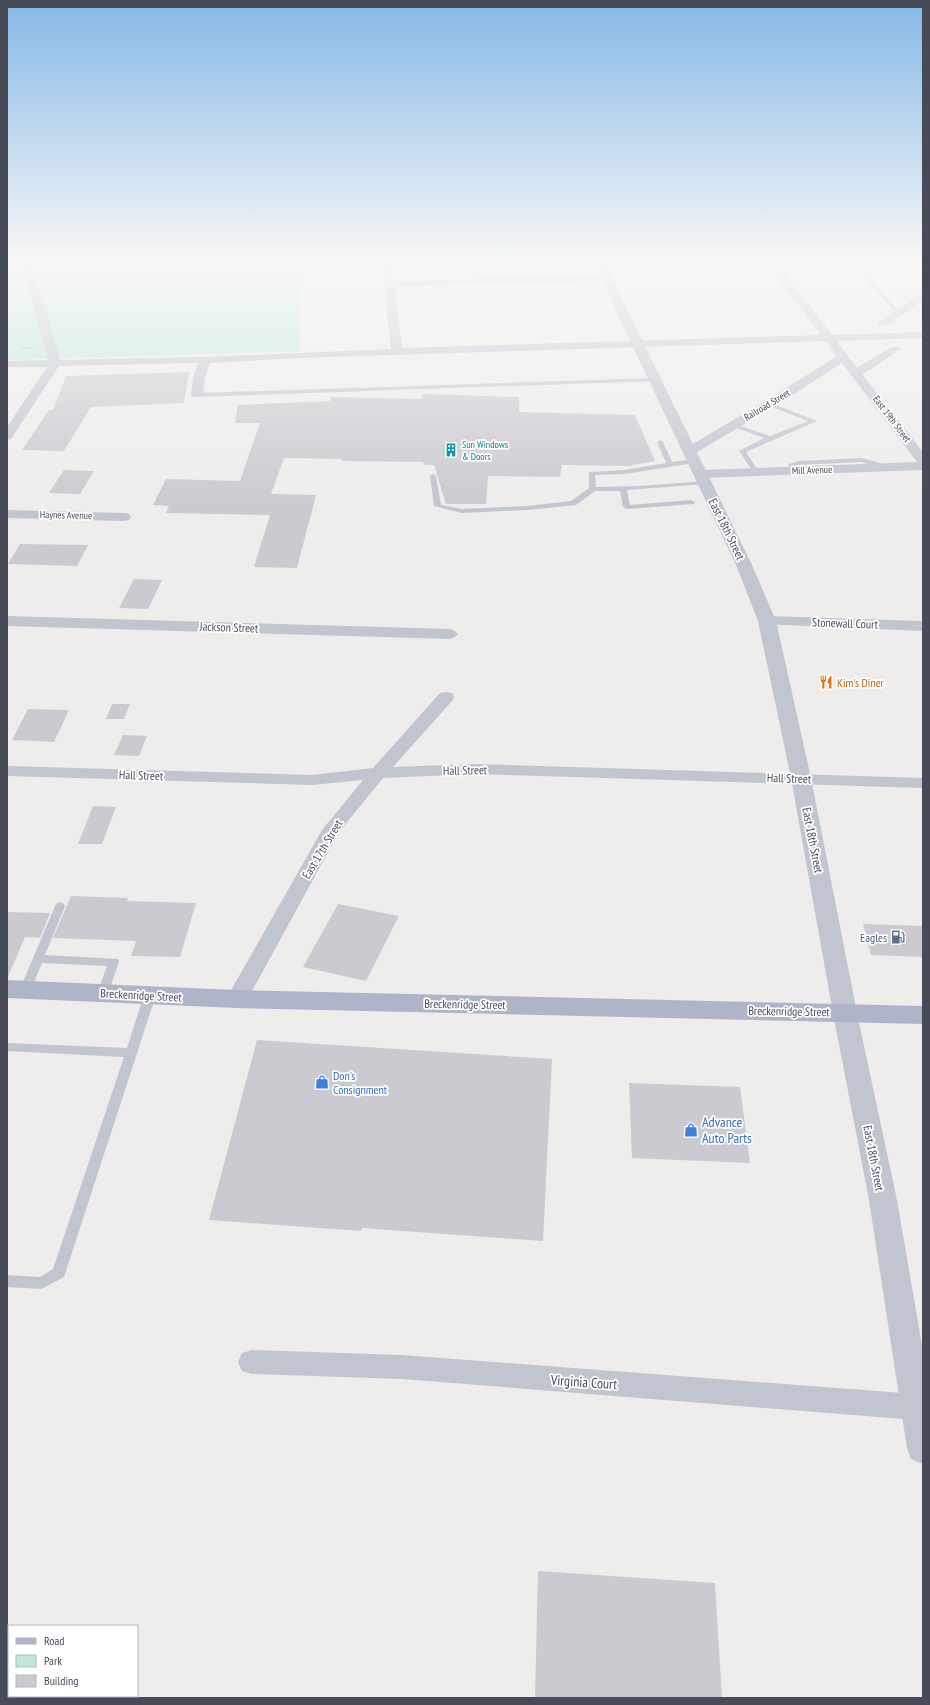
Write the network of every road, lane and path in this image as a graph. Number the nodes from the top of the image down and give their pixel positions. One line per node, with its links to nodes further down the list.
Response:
1 (396, 344): 8 (street)
2 (638, 344): 3 (street); 8 (street); 14 (street, East 18th Street)
3 (655, 344)
4 (833, 344): 9 (street, East 19th Street)
5 (50, 345): 6 (path); 11 (street)
6 (19, 349)
7 (895, 349): 13 (street)
8 (397, 352): 10 (street)
9 (843, 357): 13 (street, East 19th Street); 16 (street, Railroad Street)
10 (205, 360): 11 (street); 15 (street)
11 (55, 363): 12 (street); 18 (street)
12 (7, 364)
13 (856, 372): 21 (street, East 19th Street)
14 (655, 380): 15 (lane); 24 (street, East 18th Street)
15 (197, 395)
16 (769, 404): 17 (street, Railroad Street); 19 (lane)
17 (733, 425): 19 (lane); 24 (street, Railroad Street)
18 (7, 436)
19 (770, 438): 25 (lane)
20 (660, 442): 22 (lane)
21 (923, 461)
22 (670, 465): 24 (lane); 28 (lane)
23 (923, 466): 25 (street, Mill Avenue)
24 (697, 467): 25 (street, Mill Avenue); 27 (lane); 33 (street, East 18th Street)
25 (756, 472)
26 (433, 476): 28 (lane)
27 (622, 488): 28 (lane); 29 (lane)
28 (593, 489)
29 (691, 502)
30 (7, 514): 31 (street, Haynes Avenue)
31 (124, 517)
32 (7, 621): 35 (street, Jackson Street)
33 (767, 621): 34 (street, Stonewall Court); 39 (street, East 18th Street)
34 (923, 626)
35 (450, 634)
36 (446, 697): 38 (street, East 17th Street)
37 (7, 771): 38 (street, Hall Street)
38 (378, 773): 39 (street, Hall Street); 46 (street, East 17th Street)
39 (801, 778): 40 (street, Hall Street); 47 (street, East 18th Street)
40 (923, 783)
41 (60, 906): 42 (lane)
42 (39, 959): 43 (lane); 44 (lane)
43 (17, 989): 44 (main road, Breckenridge Street)
44 (103, 993): 45 (main road, Breckenridge Street)
45 (150, 995): 46 (main road, Breckenridge Street); 50 (lane)
46 (237, 999): 47 (main road, Breckenridge Street)
47 (845, 1013): 48 (main road, Breckenridge Street); 53 (street, East 18th Street)
48 (923, 1015)
49 (7, 1047): 50 (lane)
50 (132, 1053): 51 (lane)
51 (7, 1281)
52 (252, 1362): 54 (street, Virginia Court)
53 (917, 1382): 54 (street, East 18th Street)
54 (916, 1407): 55 (street, East 18th Street)
55 (923, 1448)

